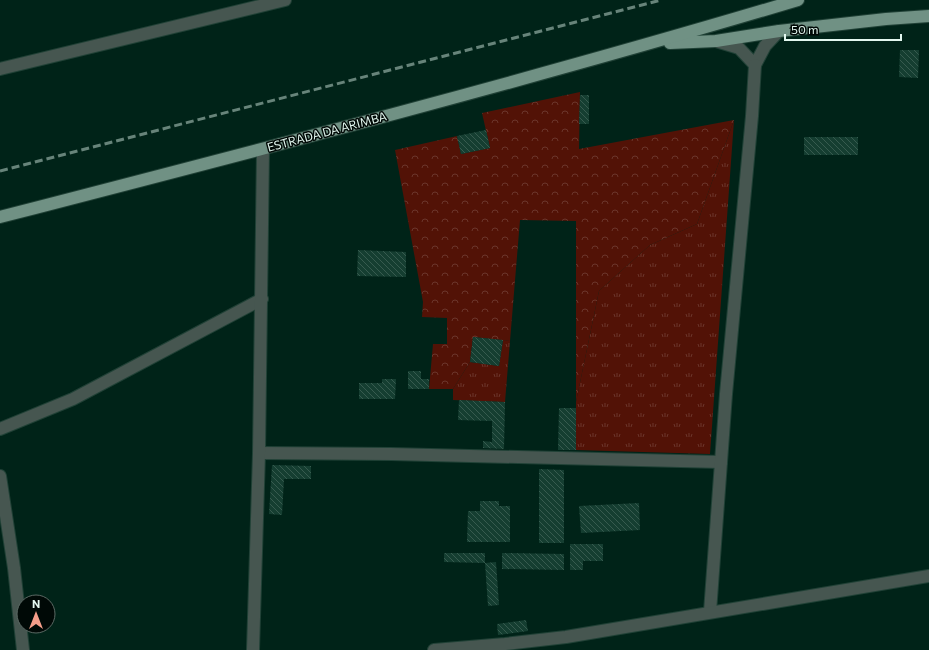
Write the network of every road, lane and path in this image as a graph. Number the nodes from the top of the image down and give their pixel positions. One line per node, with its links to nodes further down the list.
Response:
1 (285, 0): 8 (street)
2 (798, 0): 6 (main road)
3 (929, 16): 4 (main road)
4 (779, 31): 5 (main road); 7 (street)
5 (716, 41): 6 (main road); 7 (street)
6 (653, 43): 9 (main road, ESTRADA DA ARIMBA)
7 (755, 65): 14 (street)
8 (0, 69)
9 (263, 149): 10 (main road, ESTRADA DA ARIMBA); 11 (street)
10 (0, 217)
11 (262, 300): 12 (street); 13 (street)
12 (0, 429)
13 (260, 453): 14 (street); 19 (street)
14 (721, 462): 17 (street)
15 (0, 476): 18 (street)
16 (929, 576): 17 (street)
17 (710, 612): 20 (street)
18 (23, 650)
19 (253, 650)
20 (434, 650)

